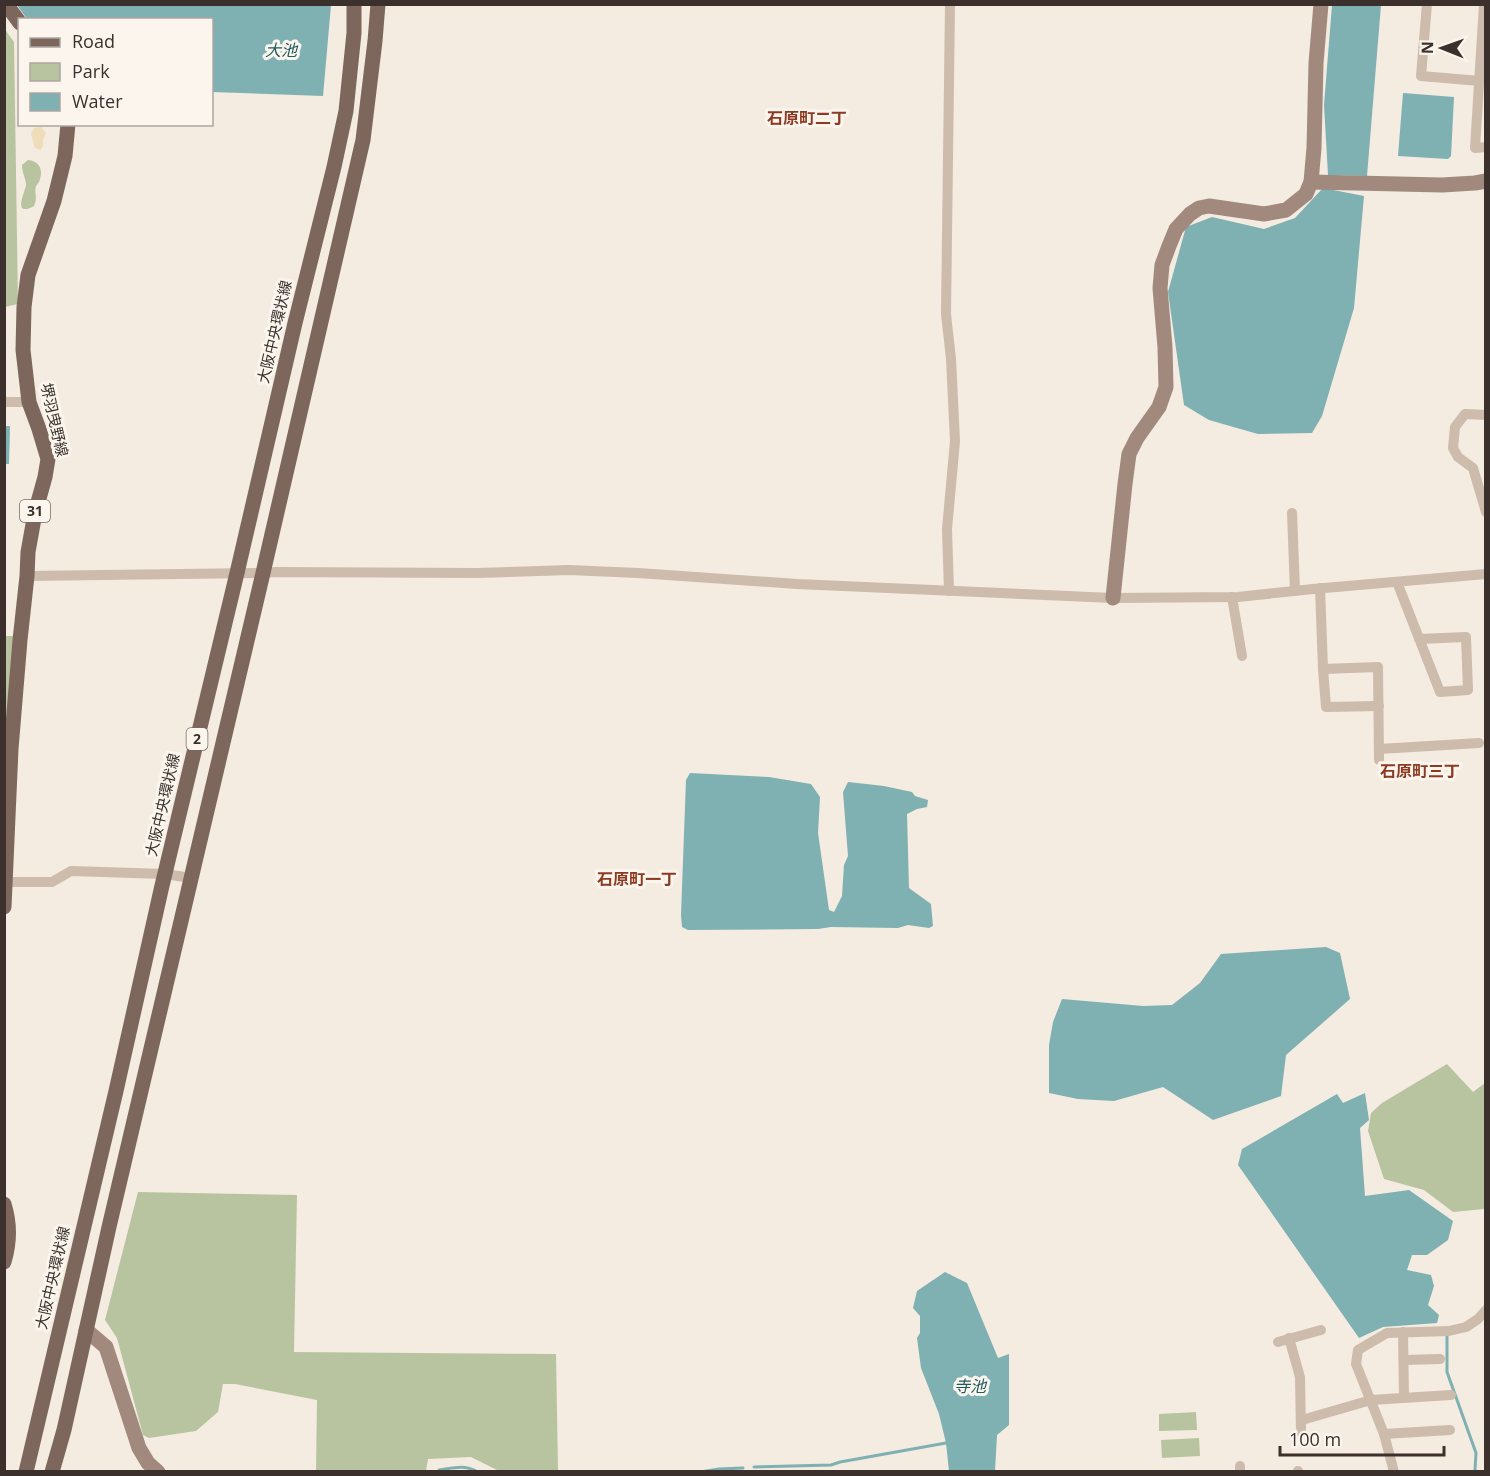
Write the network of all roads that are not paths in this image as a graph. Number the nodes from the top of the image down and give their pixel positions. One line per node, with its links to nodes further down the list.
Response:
1 (6, 4): 8 (main road)
2 (354, 4): 19 (main road, 大阪中央環状線 / 2)
3 (378, 4): 20 (main road, 2)
4 (950, 4): 25 (street)
5 (1321, 4): 13 (street)
6 (1427, 4): 9 (street)
7 (1484, 4): 9 (street)
8 (18, 20)
9 (1480, 81): 11 (street)
10 (68, 126): 15 (main road, 堺羽曳野線 / 31)
11 (1485, 147)
12 (1485, 181): 13 (street)
13 (1311, 182): 28 (street)
14 (4, 402): 15 (street)
15 (29, 402): 22 (main road, 堺羽曳野線 / 31)
16 (1485, 415): 17 (street)
17 (1485, 512)
18 (1292, 513): 26 (street)
19 (237, 573): 20 (street); 22 (street); 34 (main road, 大阪中央環状線 / 2)
20 (263, 573): 25 (street); 35 (main road, 2)
21 (1485, 574): 23 (street)
22 (27, 576): 36 (main road, 堺羽曳野線 / 31)
23 (1397, 582): 24 (street); 29 (street)
24 (1320, 588): 26 (street); 31 (street)
25 (949, 591): 28 (street)
26 (1295, 591): 27 (street)
27 (1232, 597): 28 (street); 30 (street)
28 (1113, 598)
29 (1419, 639): 29 (street)
30 (1242, 656)
31 (1323, 669): 32 (street); 32 (street)
32 (1379, 706): 33 (street)
33 (1479, 743)
34 (165, 874): 35 (street); 36 (street); 55 (main road, 大阪中央環状線 / 2)
35 (191, 878): 41 (main road, 2)
36 (6, 882): 37 (main road, 堺羽曳野線 / 31)
37 (4, 907)
38 (4, 1204): 39 (main road)
39 (4, 1262)
40 (1485, 1310): 43 (street)
41 (86, 1330): 56 (main road, 2); 57 (street)
42 (1321, 1330): 44 (street)
43 (1403, 1332): 47 (street); 50 (street)
44 (1289, 1338): 45 (street); 51 (street)
45 (1278, 1342)
46 (1440, 1359): 47 (street)
47 (1404, 1360): 49 (street)
48 (1451, 1395): 49 (street)
49 (1404, 1398): 50 (street)
50 (1371, 1400): 51 (street); 54 (street)
51 (1302, 1420): 53 (street)
52 (1450, 1430): 54 (street)
53 (1301, 1433)
54 (1384, 1434): 58 (street)
55 (26, 1472)
56 (52, 1472)
57 (158, 1472)
58 (1394, 1472)

